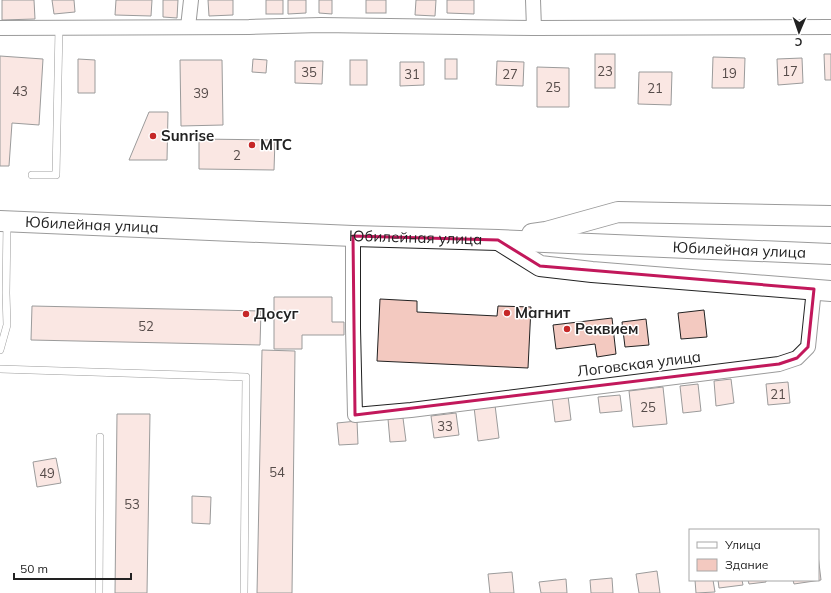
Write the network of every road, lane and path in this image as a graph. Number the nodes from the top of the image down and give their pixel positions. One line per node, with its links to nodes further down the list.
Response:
1 (191, 0): 3 (street)
2 (533, 0): 7 (street)
3 (188, 27): 6 (street); 7 (street)
4 (831, 27): 7 (street)
5 (0, 28): 6 (street)
6 (59, 28): 8 (lane)
7 (534, 28)
8 (32, 175)
9 (831, 216): 12 (main road)
10 (3, 221): 11 (main road, Юбилейная улица); 15 (lane)
11 (353, 236): 12 (main road, Юбилейная улица); 14 (street, Логовская улица)
12 (498, 240): 13 (main road, Юбилейная улица); 14 (main road)
13 (831, 254)
14 (822, 290)
15 (0, 350)
16 (0, 369): 19 (lane)
17 (100, 437): 18 (lane)
18 (99, 593)
19 (244, 593)

